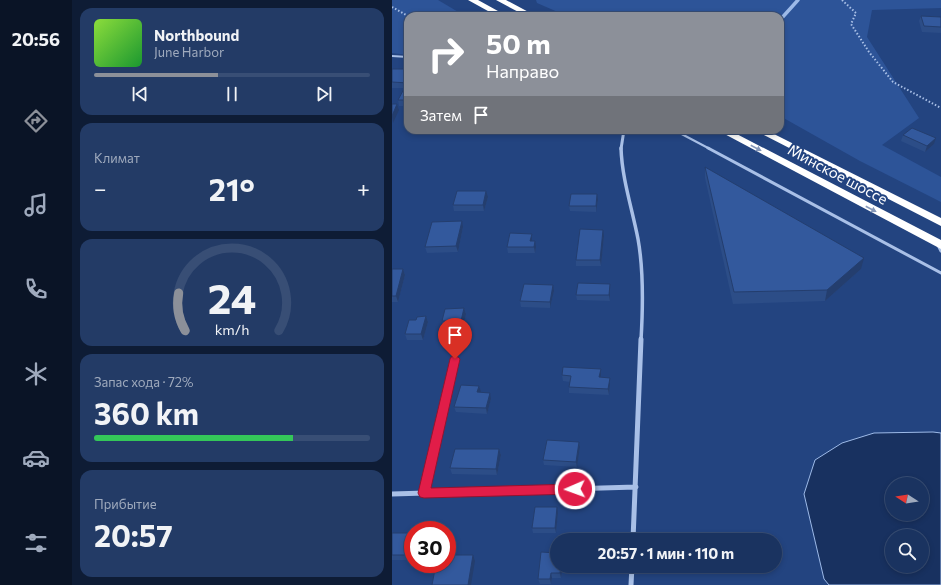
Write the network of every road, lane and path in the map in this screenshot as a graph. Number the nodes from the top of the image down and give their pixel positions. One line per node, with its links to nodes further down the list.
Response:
1 (472, 0): 5 (highway)
2 (500, 0): 6 (highway)
3 (842, 0): 10 (path)
4 (392, 7): 7 (path)
5 (495, 12)
6 (524, 12)
7 (404, 14)
8 (392, 56): 9 (lane)
9 (404, 57)
10 (941, 108)
11 (623, 134): 19 (street)
12 (681, 134): 17 (lane)
13 (730, 134): 16 (highway, Минское шоссе, one-way to 16)
14 (767, 134): 15 (highway, Минское шоссе)
15 (941, 222)
16 (940, 246)
17 (941, 273)
18 (455, 359): 20 (lane)
19 (636, 487): 20 (street); 22 (street)
20 (424, 493): 21 (street)
21 (392, 494)
22 (634, 533)
23 (632, 573): 24 (street)
24 (631, 585)

